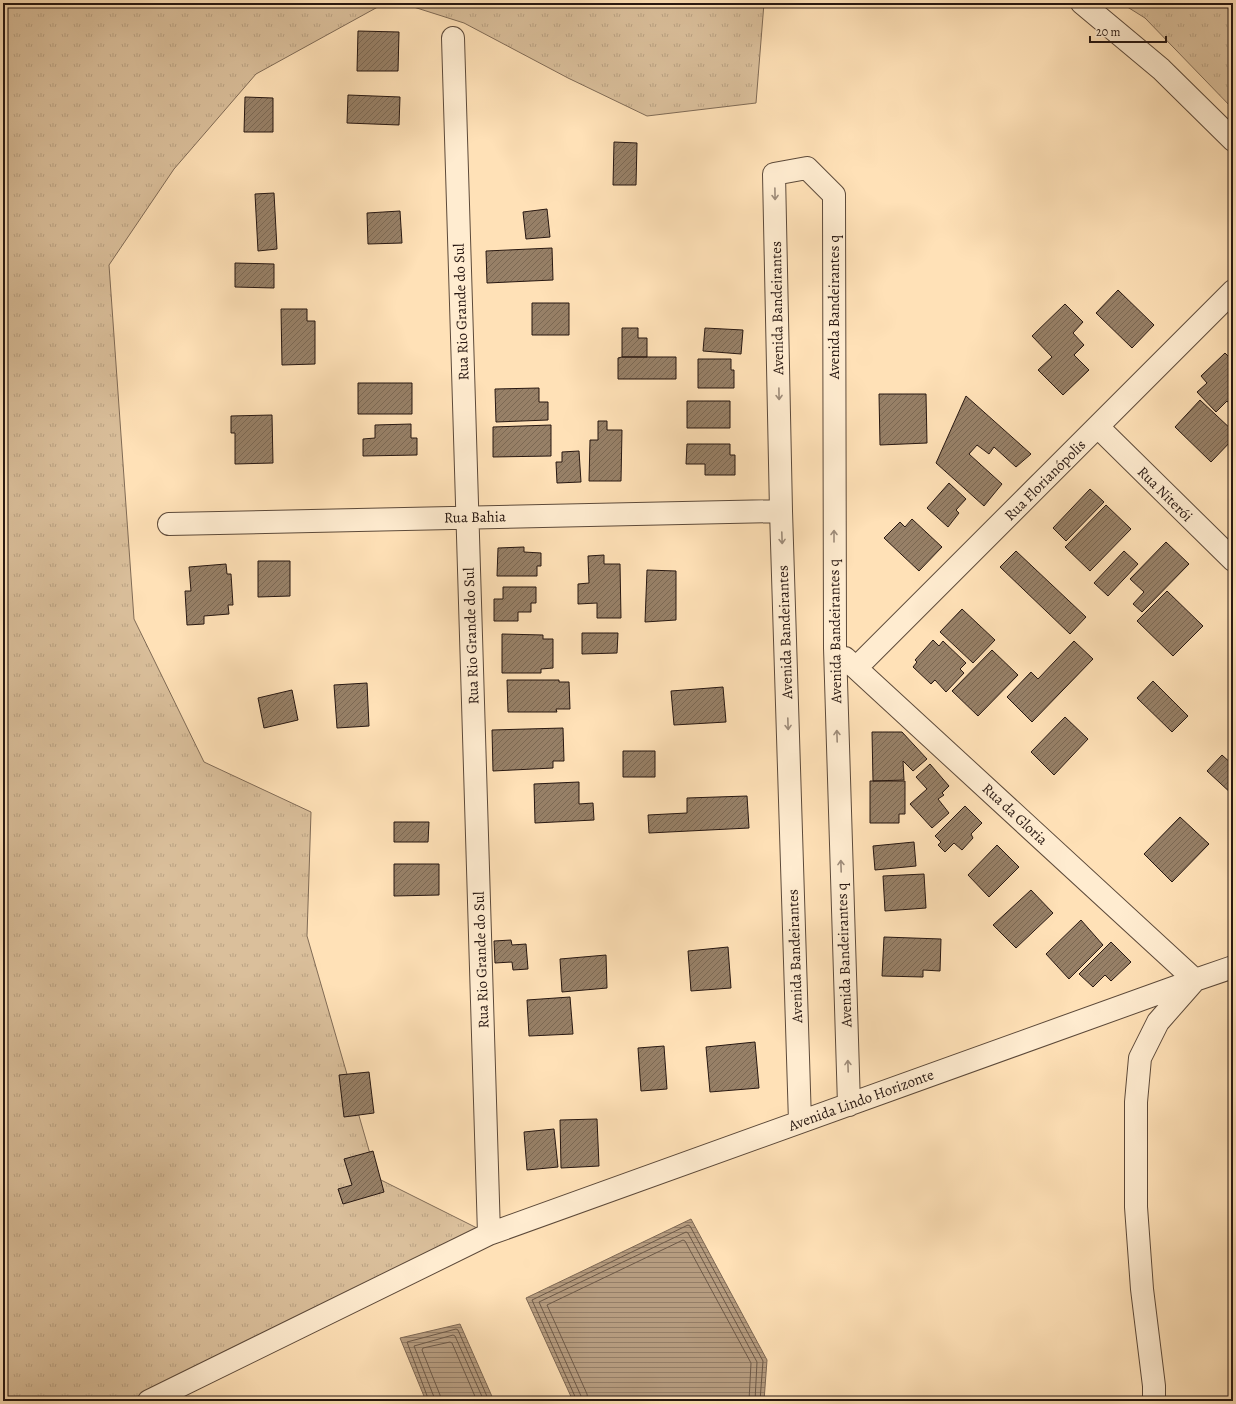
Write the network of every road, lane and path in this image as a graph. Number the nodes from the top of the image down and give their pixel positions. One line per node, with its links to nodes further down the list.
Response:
1 (1082, 3): 3 (street)
2 (453, 38): 8 (street, Rua Rio Grande do Sul)
3 (1233, 140)
4 (807, 168): 7 (street, Avenida Bandeirantes, one-way to 7); 11 (street, Avenida Bandeirantes q, one-way to 4)
5 (1233, 291): 6 (street, Rua Florianópolis)
6 (1098, 427): 10 (street, Rua Niterói); 12 (street, Rua Florianópolis)
7 (781, 511): 8 (street, Rua Bahia); 16 (street, Avenida Bandeirantes, one-way to 16)
8 (468, 517): 9 (street, Rua Bahia); 17 (street, Rua Rio Grande do Sul)
9 (169, 524)
10 (1233, 560)
11 (835, 648): 12 (street, Rua da Gloria); 15 (street, Avenida Bandeirantes q, one-way to 11)
12 (856, 668): 14 (street, Rua da Gloria)
13 (1233, 967): 14 (street, Avenida Lindo Horizonte)
14 (1195, 980): 15 (street, Avenida Lindo Horizonte); 19 (street)
15 (849, 1105): 16 (street, Avenida Lindo Horizonte)
16 (800, 1122): 17 (street, Avenida Lindo Horizonte)
17 (489, 1234): 18 (street, Avenida Lindo Horizonte)
18 (148, 1401)
19 (1154, 1401)

